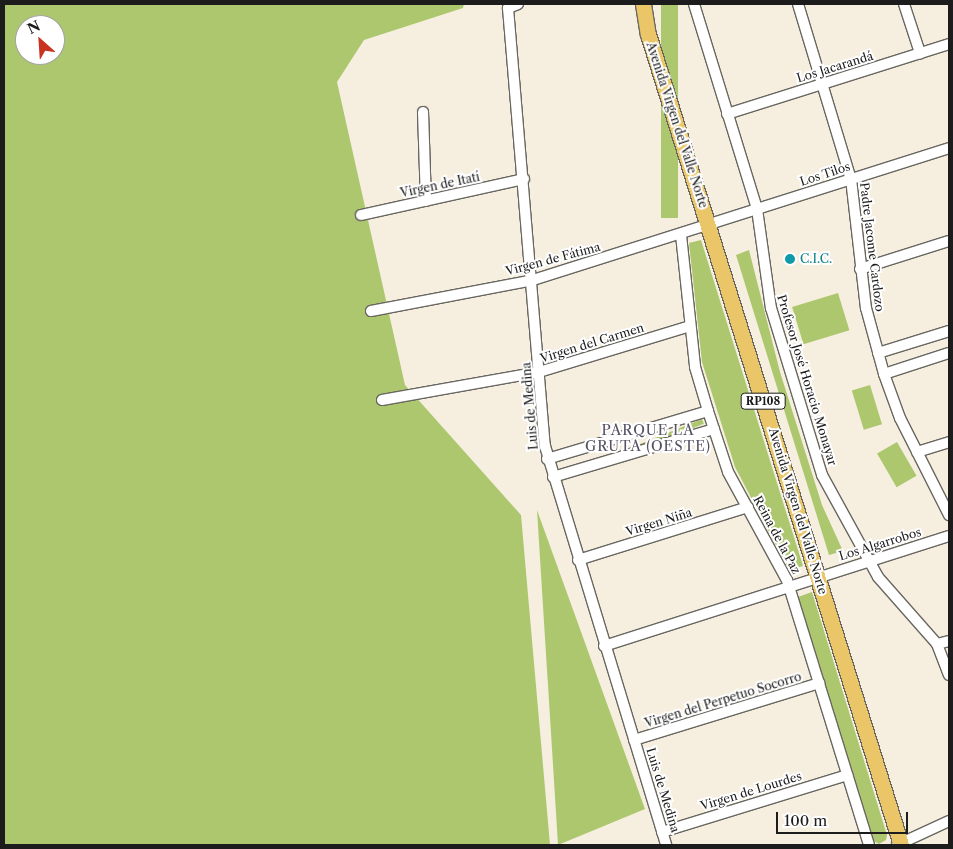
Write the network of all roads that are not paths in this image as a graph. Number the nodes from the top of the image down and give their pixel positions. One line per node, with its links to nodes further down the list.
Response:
1 (518, 4): 14 (street, Luis de Medina)
2 (631, 4): 7 (main road, Avenida Virgen del Valle Norte / RP108)
3 (643, 4): 7 (main road, Avenida Virgen del Valle Norte / RP108)
4 (694, 4): 12 (street, Profesor José Horacio Monayar)
5 (798, 4): 10 (street, Padre Jacome Cardozo)
6 (904, 4): 9 (street)
7 (648, 34): 19 (main road, Avenida Virgen del Valle Norte / RP108)
8 (949, 44): 9 (street, Los Jacarandá)
9 (920, 53): 10 (street, Los Jacarandá)
10 (822, 84): 12 (street, Los Jacarandá); 15 (street, Padre Jacome Cardozo)
11 (422, 112): 16 (street)
12 (727, 114): 17 (street, Profesor José Horacio Monayar)
13 (949, 148): 15 (street, Los Tilos)
14 (524, 179): 16 (street, Virgen de Itatí); 23 (street, Luis de Medina)
15 (851, 179): 17 (street, Los Tilos); 22 (street, Padre Jacome Cardozo)
16 (426, 201): 18 (street, Virgen de Itatí)
17 (757, 209): 19 (street, Los Tilos); 42 (street, Profesor José Horacio Monayar)
18 (361, 215)
19 (708, 225): 20 (street, Virgen de Fátima); 43 (main road, Avenida Virgen del Valle Norte / RP108)
20 (681, 235): 23 (street, Virgen de Fátima); 25 (street, Reina de la Paz)
21 (949, 241): 22 (street)
22 (860, 269): 27 (street, Padre Jacome Cardozo)
23 (533, 280): 24 (street, Virgen de Fátima); 29 (street, Luis de Medina)
24 (371, 311)
25 (690, 326): 29 (street, Virgen del Carmen); 32 (street, Reina de la Paz)
26 (949, 331): 27 (street)
27 (878, 353): 30 (street, Padre Jacome Cardozo)
28 (949, 354): 30 (street)
29 (539, 372): 31 (street, Virgen del Carmen); 36 (street, Luis de Medina)
30 (884, 374): 35 (street, Padre Jacome Cardozo)
31 (382, 400)
32 (708, 411): 33 (street, Reina de la Paz); 36 (street)
33 (714, 428): 37 (street); 38 (street, Reina de la Paz)
34 (949, 442): 35 (street)
35 (917, 452): 39 (street, Padre Jacome Cardozo)
36 (547, 459): 37 (street, Luis de Medina)
37 (552, 477): 41 (street, Luis de Medina)
38 (748, 508): 41 (street, Virgen Niña); 44 (street, Reina de la Paz)
39 (949, 515)
40 (949, 536): 42 (street, Los Algarrobos)
41 (578, 560): 47 (street, Luis de Medina)
42 (868, 561): 43 (street, Los Algarrobos); 46 (street, Profesor José Horacio Monayar)
43 (818, 577): 44 (street, Los Algarrobos); 54 (main road, Avenida Virgen del Valle Norte / RP108)
44 (790, 589): 47 (street, Los Algarrobos); 49 (street, Reina de la Paz)
45 (949, 641): 46 (street)
46 (937, 644): 48 (street, Profesor José Horacio Monayar)
47 (604, 646): 50 (street, Luis de Medina)
48 (949, 675)
49 (819, 684): 50 (street, Virgen del Perpetuo Socorro); 51 (street, Reina de la Paz)
50 (634, 740): 53 (street, Luis de Medina)
51 (847, 775): 53 (street, Virgen de Lourdes); 56 (street, Reina de la Paz)
52 (949, 821): 54 (street)
53 (662, 832): 55 (street, Luis de Medina)
54 (899, 844)
55 (666, 845)
56 (869, 845)

